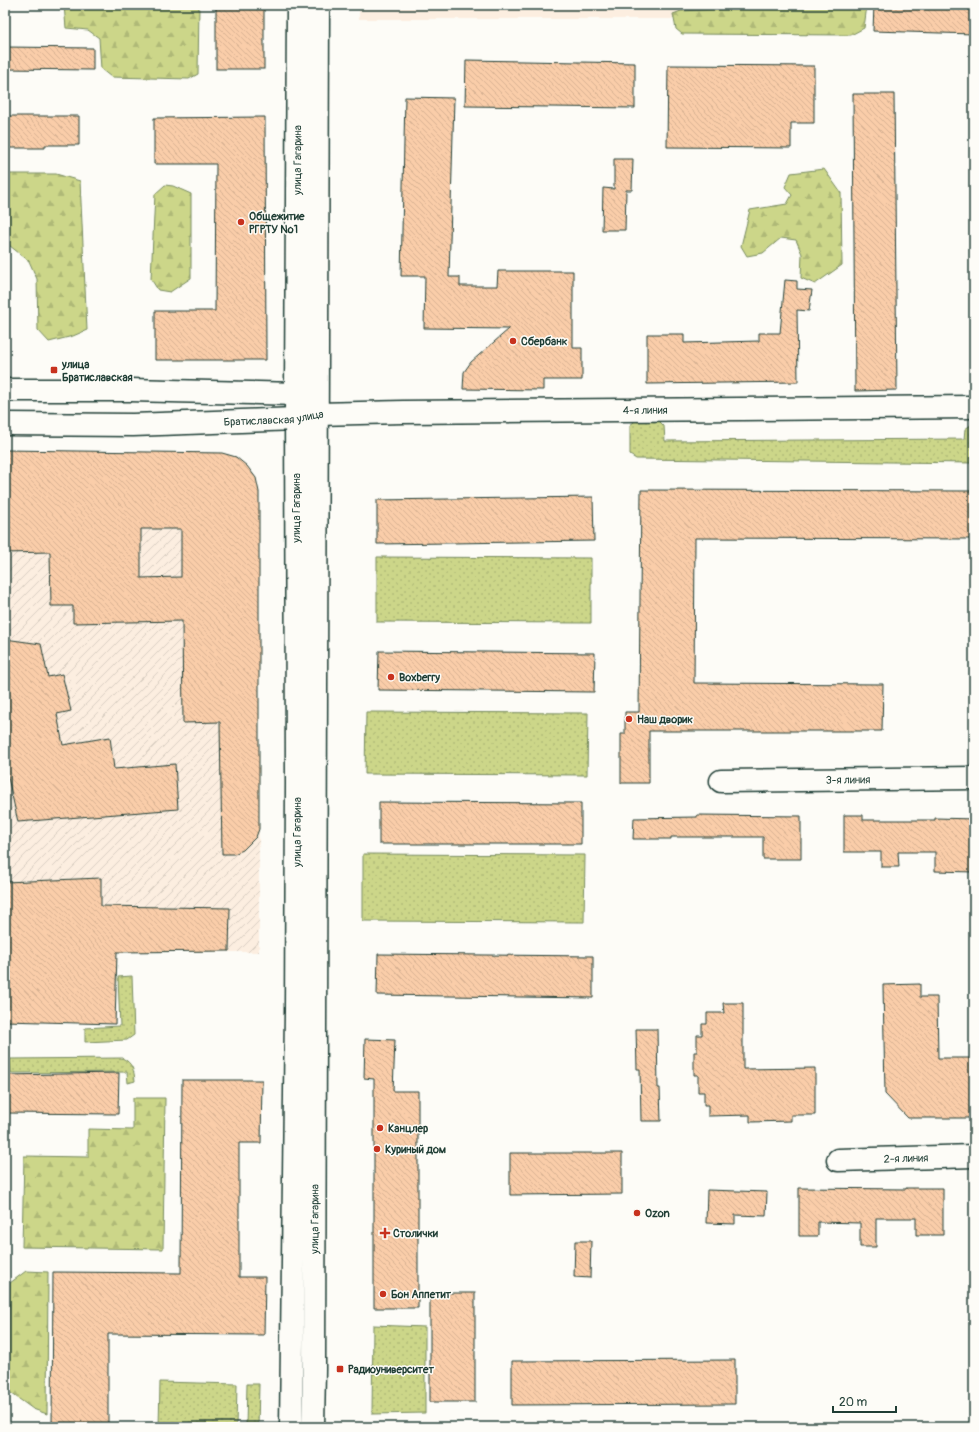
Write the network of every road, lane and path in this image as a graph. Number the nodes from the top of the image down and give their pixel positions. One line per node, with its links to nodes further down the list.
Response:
1 (298, 5): 4 (main road, улица Гагарина)
2 (318, 5): 6 (main road, улица Гагарина)
3 (5, 390): 4 (main road, Братиславская улица)
4 (296, 394): 6 (main road, Братиславская улица); 7 (main road, улица Гагарина)
5 (974, 407): 6 (main road, 4-я линия)
6 (317, 414): 7 (main road, Братиславская улица); 11 (main road, улица Гагарина)
7 (296, 419): 8 (main road, Братиславская улица); 11 (main road, улица Гагарина)
8 (5, 424)
9 (974, 778): 10 (main road, 3-я линия)
10 (721, 781)
11 (306, 1011): 14 (main road, улица Гагарина); 15 (main road, улица Гагарина)
12 (974, 1156): 13 (main road, 2-я линия)
13 (838, 1160)
14 (291, 1427)
15 (312, 1427)

